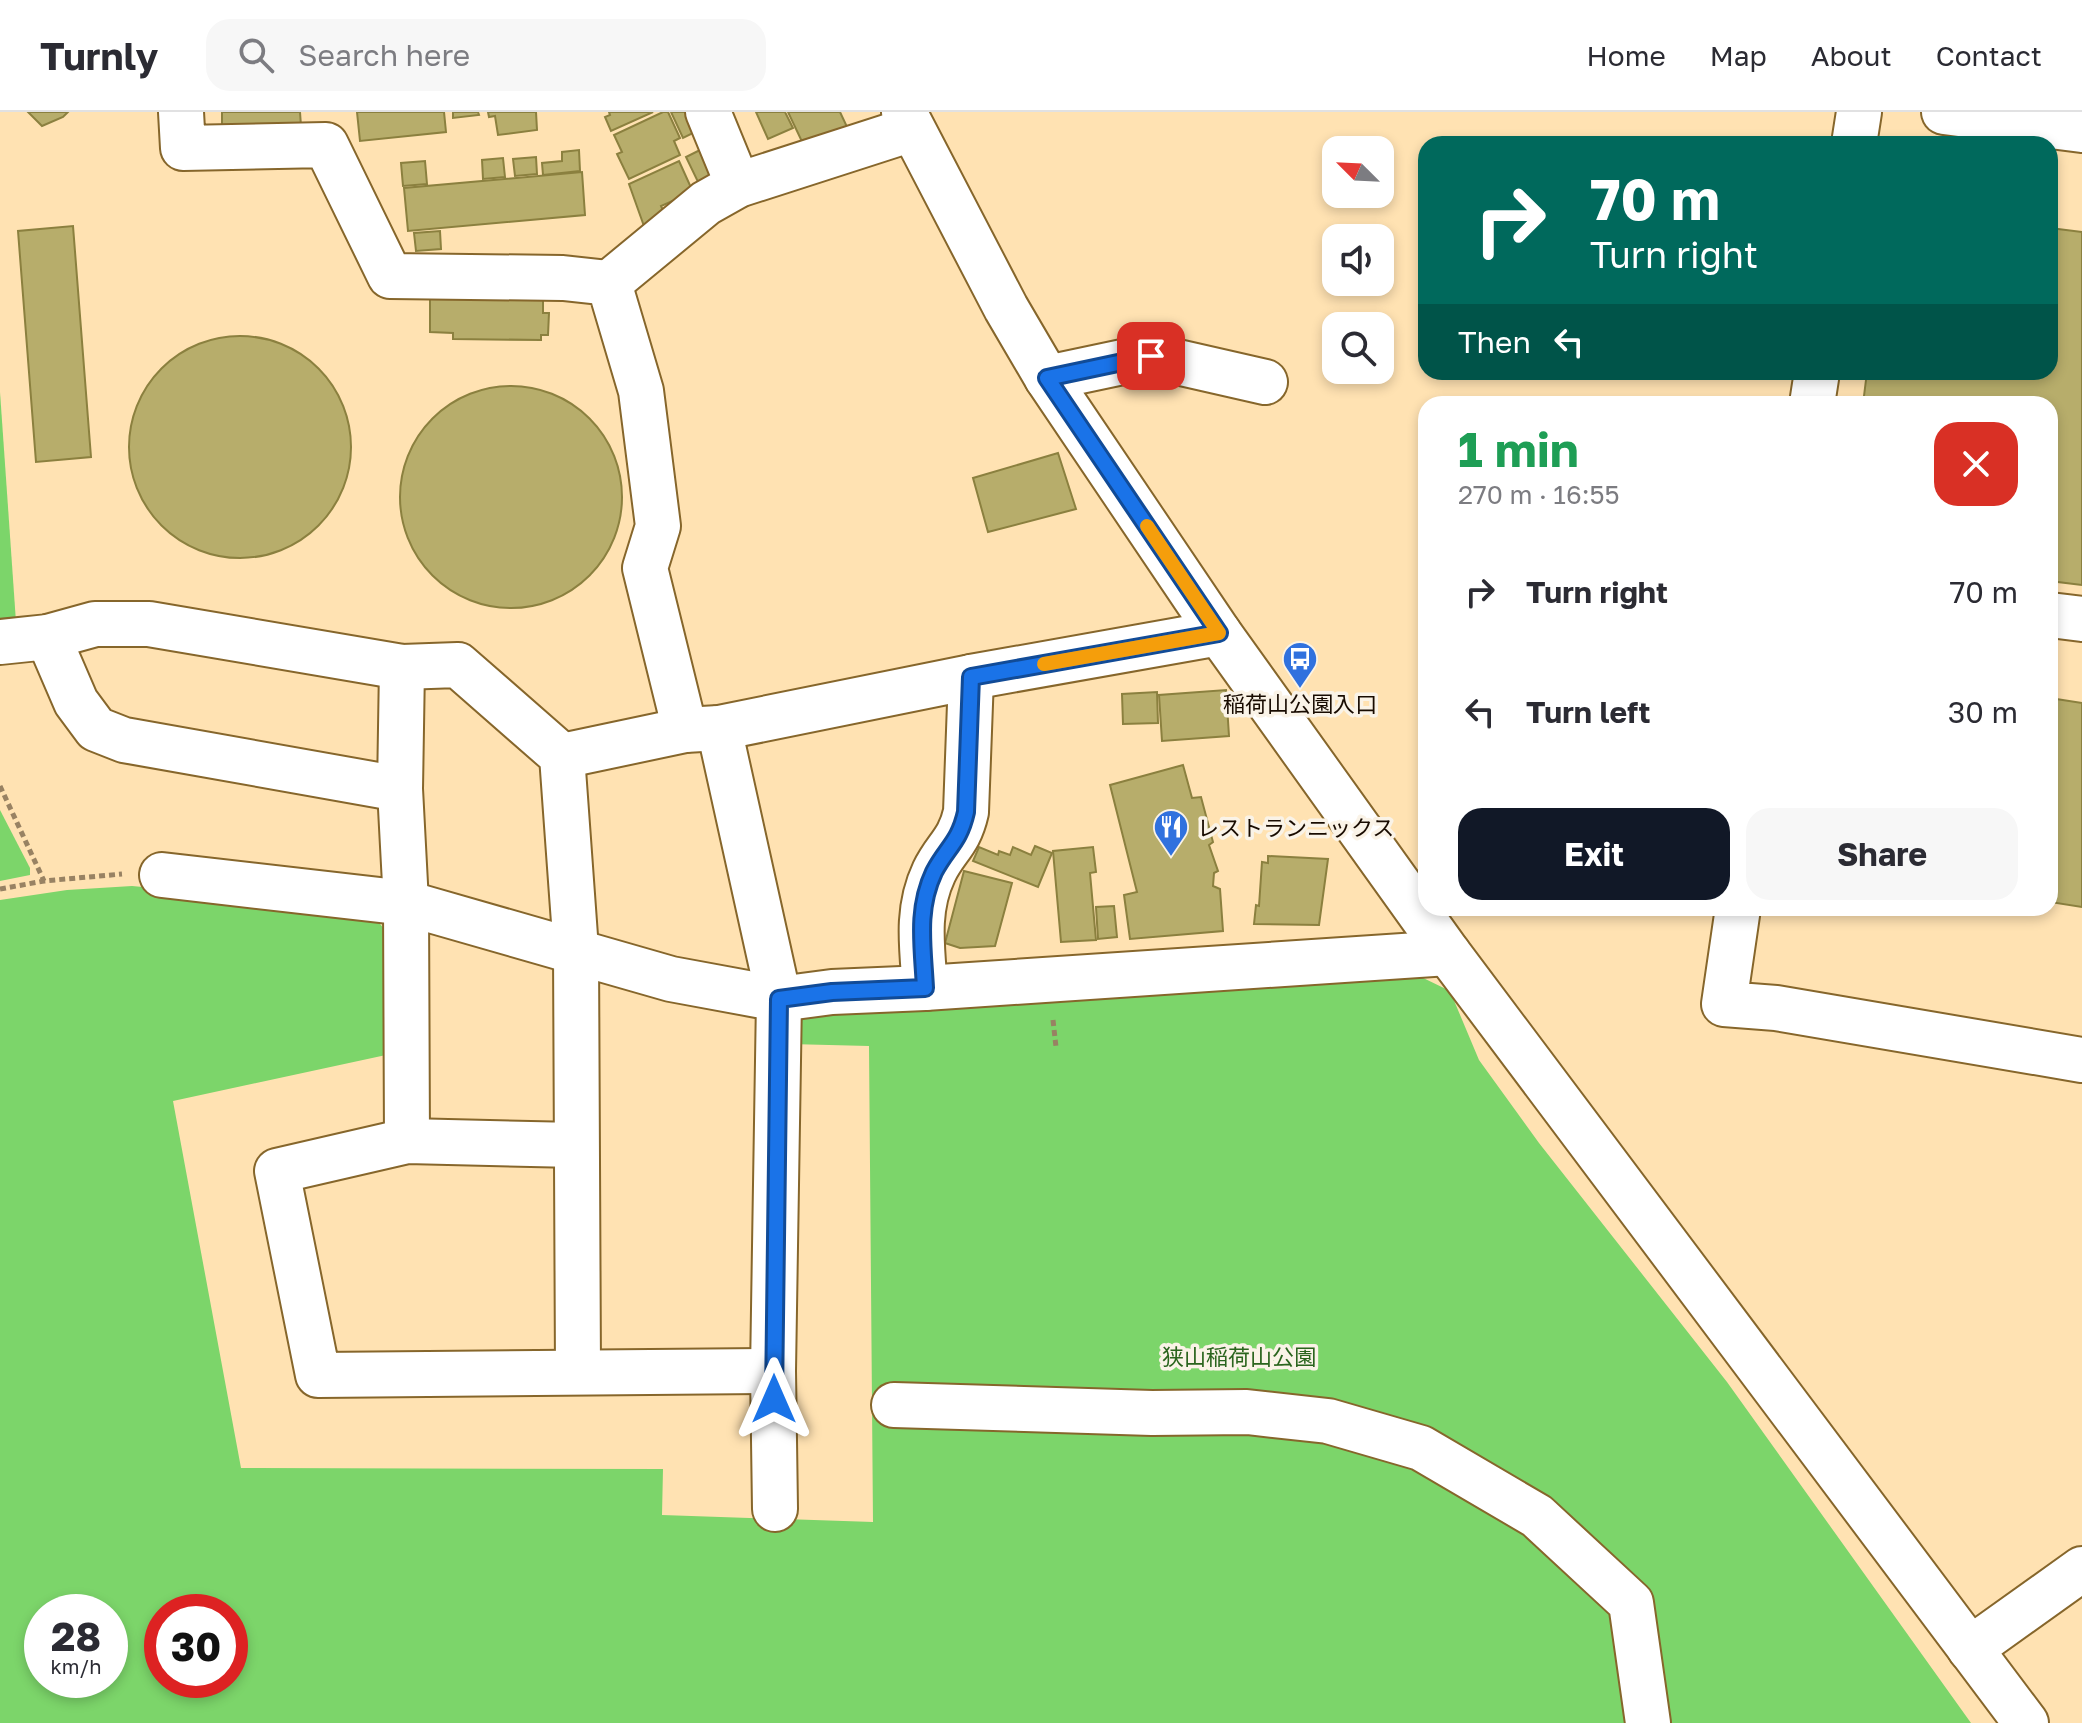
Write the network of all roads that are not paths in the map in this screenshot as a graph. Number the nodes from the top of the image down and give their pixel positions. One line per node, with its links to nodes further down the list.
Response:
1 (181, 112): 9 (street)
2 (708, 112): 8 (street)
3 (1859, 112): 7 (street)
4 (1944, 112): 6 (street)
5 (908, 121): 8 (street); 10 (street)
6 (2082, 130)
7 (1855, 136)
8 (738, 185): 9 (street)
9 (609, 283): 19 (street)
10 (1047, 378): 11 (street); 14 (street)
11 (1265, 382)
12 (2058, 616): 13 (street)
13 (2082, 619)
14 (1219, 633): 18 (street); 24 (street)
15 (48, 637): 16 (street); 17 (street); 21 (street)
16 (0, 642)
17 (402, 667): 20 (street); 21 (street)
18 (971, 677): 19 (street); 29 (street)
19 (702, 729): 20 (street); 30 (street)
20 (562, 756): 27 (street)
21 (400, 789): 23 (street)
22 (162, 875): 23 (street)
23 (406, 903): 27 (street); 32 (street)
24 (1418, 911)
25 (1422, 916): 28 (street)
26 (1737, 916): 31 (street)
27 (576, 950): 30 (street); 33 (street)
28 (1448, 953): 29 (street); 39 (street)
29 (925, 988): 30 (street)
30 (779, 999): 35 (street)
31 (2082, 1060)
32 (407, 1141): 33 (street); 34 (street)
33 (576, 1145): 34 (street)
34 (578, 1371): 35 (street)
35 (773, 1371): 37 (street)
36 (894, 1405): 40 (street)
37 (775, 1509)
38 (2082, 1569): 39 (street)
39 (1970, 1649): 41 (street)
40 (1648, 1723)
41 (2026, 1723)

